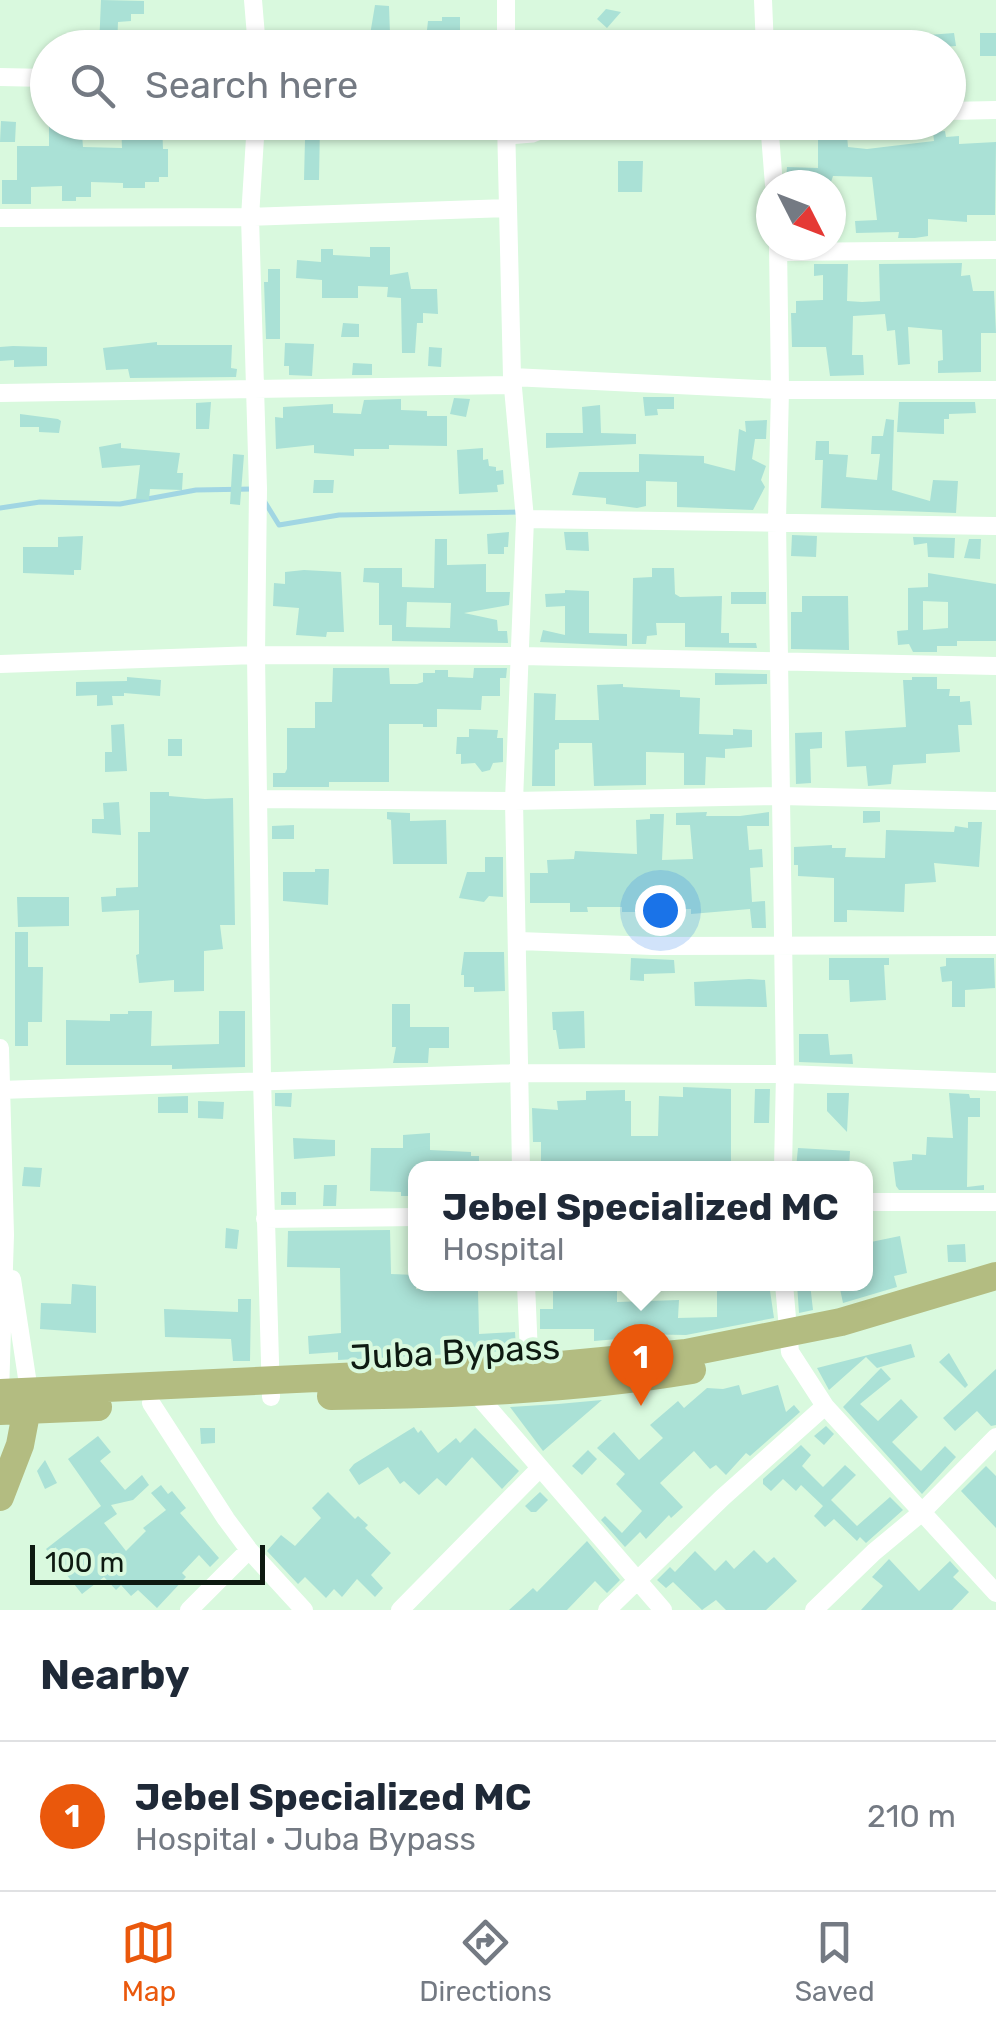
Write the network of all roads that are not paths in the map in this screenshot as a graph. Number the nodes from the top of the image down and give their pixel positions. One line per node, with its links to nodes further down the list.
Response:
1 (254, 0): 4 (street)
2 (506, 0): 5 (street)
3 (763, 0): 6 (street)
4 (256, 30)
5 (506, 30)
6 (764, 30)
7 (0, 78): 8 (street)
8 (30, 78)
9 (996, 110): 10 (street)
10 (966, 111)
11 (255, 140): 16 (street)
12 (506, 140): 15 (street)
13 (771, 140): 14 (street)
14 (773, 170)
15 (508, 208): 16 (street); 21 (street)
16 (250, 217): 17 (street); 22 (street)
17 (0, 218)
18 (846, 249): 19 (street)
19 (996, 250)
20 (778, 260): 23 (street)
21 (512, 381): 22 (street); 23 (street); 26 (street)
22 (253, 389): 25 (street); 29 (street)
23 (780, 390): 24 (street); 27 (street)
24 (996, 390)
25 (0, 393)
26 (525, 519): 27 (street); 30 (street)
27 (779, 524): 28 (street); 31 (street)
28 (996, 526)
29 (256, 654): 30 (street); 32 (street); 35 (street)
30 (521, 656): 31 (street); 36 (street)
31 (779, 661): 33 (street); 34 (street)
32 (0, 664)
33 (996, 666)
34 (781, 796): 36 (street); 37 (street); 39 (street)
35 (259, 799): 36 (street); 44 (street)
36 (514, 801): 38 (street)
37 (996, 801)
38 (519, 941): 39 (street); 42 (street)
39 (782, 945): 40 (street); 43 (street)
40 (996, 945)
41 (0, 1048): 46 (street)
42 (518, 1073): 43 (street); 44 (street); 47 (street)
43 (785, 1074): 45 (street); 48 (street)
44 (262, 1079): 46 (street); 52 (street)
45 (996, 1082)
46 (0, 1090): 53 (street)
47 (521, 1161)
48 (783, 1161)
49 (873, 1202): 50 (street)
50 (996, 1202)
51 (408, 1218): 52 (street)
52 (265, 1219): 60 (street)
53 (3, 1222): 62 (street); 63 (street)
54 (996, 1276): 58 (main road, Juba Bypass)
55 (526, 1291): 59 (street)
56 (785, 1291): 58 (street)
57 (996, 1295): 58 (main road, Juba Bypass)
58 (789, 1343): 59 (main road, Juba Bypass); 66 (street)
59 (530, 1378): 60 (main road, Juba Bypass); 61 (main road, Juba Bypass)
60 (270, 1389): 61 (main road, Juba Bypass); 63 (main road, Juba Bypass); 65 (main road, Juba Bypass)
61 (474, 1392): 69 (street)
62 (0, 1393): 63 (main road); 64 (main road)
63 (29, 1401): 65 (main road, Juba Bypass); 67 (main road); 70 (main road)
64 (0, 1402)
65 (151, 1403): 72 (street)
66 (825, 1406): 71 (street); 73 (street)
67 (0, 1411)
68 (996, 1438): 71 (street)
69 (540, 1468): 73 (street); 77 (street)
70 (0, 1496)
71 (922, 1514): 74 (street); 80 (street)
72 (249, 1550): 75 (street); 76 (street)
73 (636, 1579): 78 (street); 79 (street)
74 (996, 1593)
75 (188, 1610)
76 (304, 1610)
77 (400, 1610)
78 (607, 1610)
79 (663, 1610)
80 (814, 1610)

